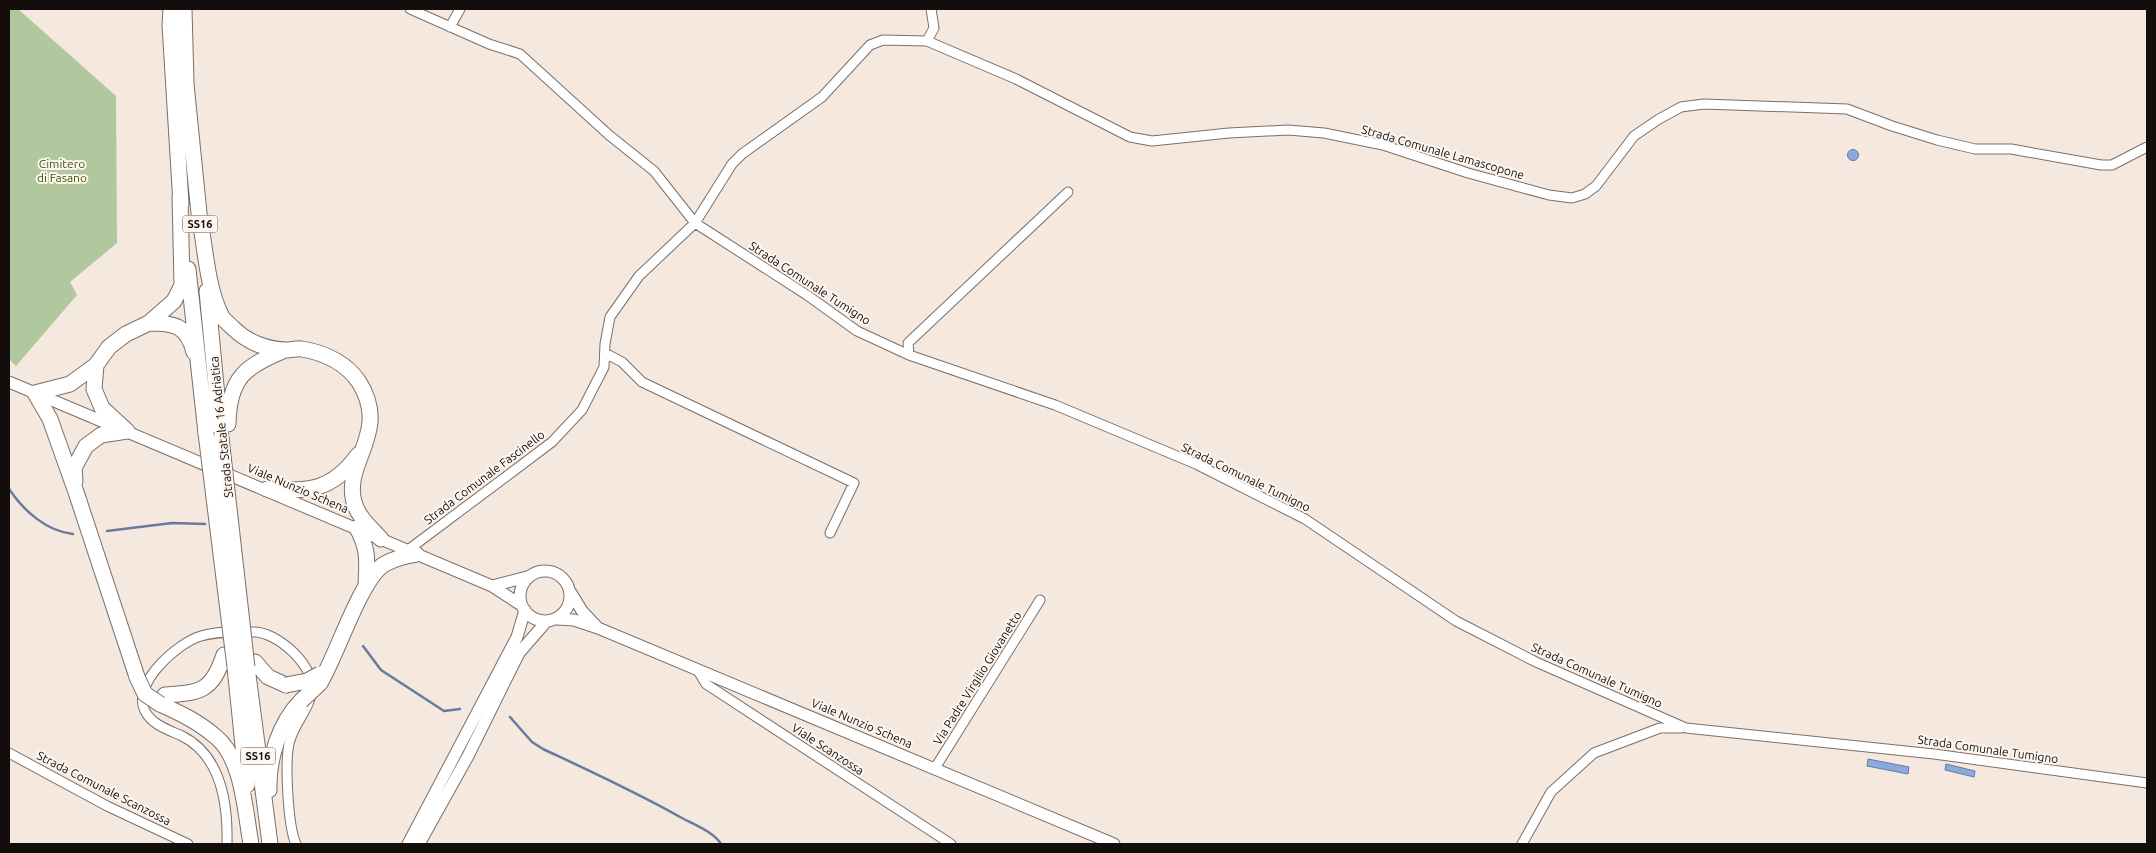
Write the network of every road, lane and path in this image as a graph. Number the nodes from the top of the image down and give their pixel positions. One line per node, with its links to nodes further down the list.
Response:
1 (171, 9): 10 (highway, Strada Statale 16 Adriatica / SS16)
2 (184, 9): 11 (highway, Strada Statale 16 Adriatica / SS16)
3 (410, 9): 6 (street, Strada Comunale Tumigno)
4 (460, 9): 6 (street)
5 (931, 9): 7 (street)
6 (450, 27): 12 (street, Strada Comunale Tumigno)
7 (927, 41): 8 (street, Strada Comunale Lamascopone); 12 (street, Strada Comunale Lamascopone)
8 (2147, 147)
9 (1068, 192): 16 (street)
10 (180, 196): 13 (highway); 20 (highway, Strada Statale 16 Adriatica / SS16)
11 (199, 214): 14 (highway); 22 (highway, Strada Statale 16 Adriatica / SS16)
12 (695, 223): 15 (street, Strada Comunale Fascinello); 16 (street, Strada Comunale Tumigno)
13 (149, 323): 17 (highway); 20 (highway)
14 (286, 350): 22 (highway); 23 (highway)
15 (605, 353): 27 (street); 29 (street, Strada Comunale Fascinello)
16 (909, 355): 43 (street, Strada Comunale Tumigno)
17 (96, 365): 19 (highway); 21 (highway)
18 (9, 382): 19 (street, Viale Nunzio Schena)
19 (35, 393): 21 (street, Viale Nunzio Schena); 25 (highway)
20 (203, 393): 33 (highway, Strada Statale 16 Adriatica / SS16, bridge)
21 (127, 431): 24 (street, Viale Nunzio Schena); 25 (highway)
22 (224, 440): 33 (highway, Strada Statale 16 Adriatica / SS16, bridge)
23 (366, 443): 24 (highway); 28 (highway)
24 (267, 489): 26 (street, Viale Nunzio Schena)
25 (76, 492): 42 (highway)
26 (357, 528): 28 (street, Viale Nunzio Schena); 31 (highway)
27 (830, 534)
28 (381, 538): 29 (street, Viale Nunzio Schena)
29 (412, 552): 31 (highway); 32 (street, Viale Nunzio Schena)
30 (527, 577): 32 (street); 34 (street); 36 (street)
31 (366, 586): 41 (highway)
32 (492, 586): 36 (street, Viale Nunzio Schena)
33 (232, 592): 39 (highway, Strada Statale 16 Adriatica / SS16, bridge); 42 (highway, bridge)
34 (571, 593): 37 (street); 38 (street, Viale Nunzio Schena)
35 (1040, 600): 45 (street, Via Padre Virgilio Giovanetto)
36 (523, 607): 37 (street); 52 (street)
37 (551, 620): 38 (street, Viale Nunzio Schena); 53 (street)
38 (598, 628): 40 (street, Viale Nunzio Schena)
39 (246, 666): 41 (highway, bridge); 49 (highway, Strada Statale 16 Adriatica / SS16); 50 (highway, Strada Statale 16 Adriatica / SS16)
40 (697, 669): 45 (street, Viale Nunzio Schena); 54 (street, Viale Scanzossa)
41 (323, 675): 50 (highway, bridge)
42 (162, 699): 49 (highway)
43 (1686, 728): 46 (street, Strada Comunale Tumigno); 56 (street)
44 (9, 753): 47 (street, Strada Comunale Scanzossa)
45 (935, 768): 55 (street, Viale Nunzio Schena)
46 (2147, 783)
47 (188, 844)
48 (227, 844): 51 (street)
49 (252, 844)
50 (271, 844)
51 (296, 844)
52 (408, 844)
53 (419, 844)
54 (951, 844)
55 (1114, 844)
56 (1522, 844)

